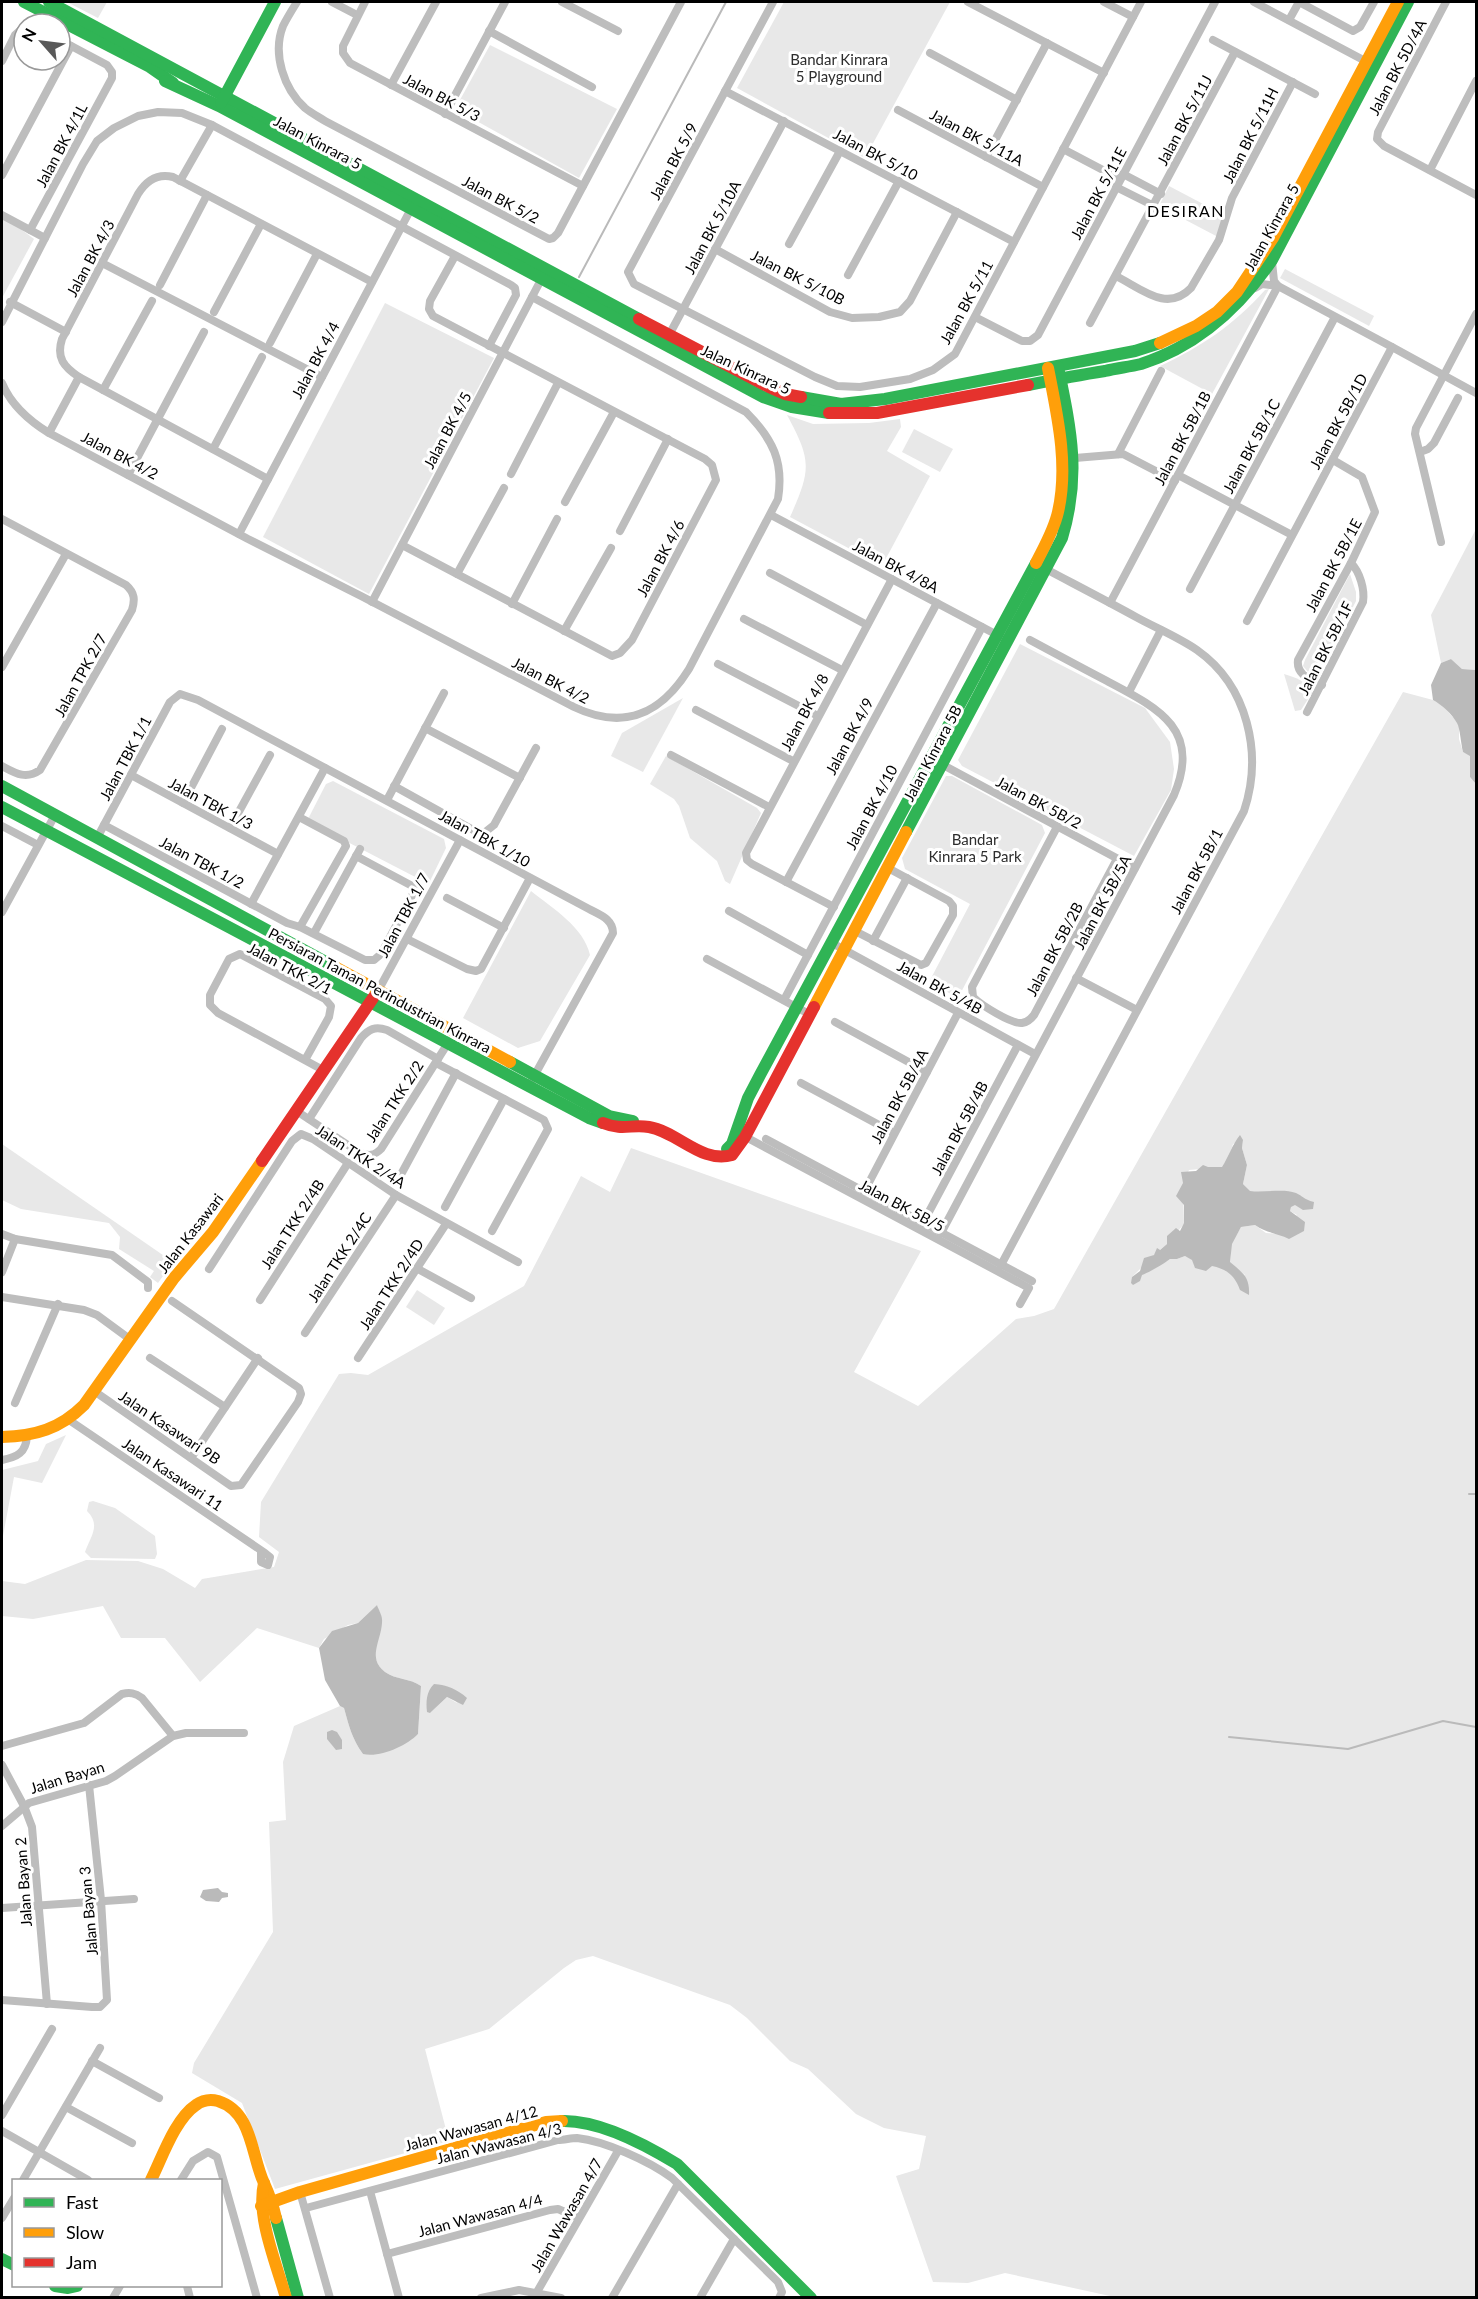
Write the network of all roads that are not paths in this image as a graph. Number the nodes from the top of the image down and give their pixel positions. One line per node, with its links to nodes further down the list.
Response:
1 (13, 2): 24 (main road)
2 (24, 2): 44 (main road)
3 (49, 2): 46 (main road, Jalan Kinrara 5)
4 (270, 2): 41 (main road)
5 (275, 2): 41 (main road)
6 (297, 2): 65 (street, Jalan BK 5/2)
7 (332, 2): 25 (street)
8 (364, 2): 25 (street, Jalan BK 5/3)
9 (436, 2): 45 (street)
10 (505, 2): 28 (street)
11 (562, 2): 29 (street)
12 (681, 2): 65 (street, Jalan BK 5/2)
13 (773, 2): 48 (street, Jalan BK 5/9)
14 (968, 2): 33 (street)
15 (1104, 2): 26 (street)
16 (1141, 2): 26 (street, Jalan BK 5/11)
17 (1215, 2): 62 (street, Jalan BK 5/11E)
18 (1254, 2): 27 (street)
19 (1299, 2): 20 (street); 27 (street)
20 (1374, 2)
21 (1398, 2): 38 (main road, Jalan Kinrara 5)
22 (1408, 2): 38 (main road, Jalan Kinrara 5)
23 (1446, 2): 60 (street, Jalan BK 5D/4A)
24 (32, 12)
25 (357, 15): 45 (street, Jalan BK 5/3)
26 (1133, 17): 40 (street, Jalan BK 5/11)
27 (1289, 20): 38 (street)
28 (489, 31): 47 (street); 54 (street)
29 (618, 31)
30 (72, 33): 44 (main road, Jalan Kinrara 5)
31 (1213, 40): 35 (street)
32 (12, 41): 37 (street)
33 (1047, 43): 40 (street); 51 (street)
34 (72, 47): 75 (street, Jalan BK 4/1L)
35 (1235, 51): 43 (street); 69 (street, Jalan BK 5/11J)
36 (930, 53): 51 (street)
37 (2, 61)
38 (1370, 64): 82 (main road, Jalan Kinrara 5); 111 (main road, Jalan Kinrara 5)
39 (56, 72): 61 (street)
40 (1104, 73): 57 (street, Jalan BK 5/11)
41 (231, 79): 46 (main road); 50 (main road); 52 (main road)
42 (1476, 81): 60 (street)
43 (1293, 82): 49 (street); 86 (street, Jalan BK 5/11H)
44 (173, 83): 50 (main road, Jalan Kinrara 5)
45 (391, 85): 54 (street, Jalan BK 5/3)
46 (208, 87): 50 (main road, Jalan Kinrara 5)
47 (592, 87)
48 (725, 91): 55 (street, Jalan BK 5/10); 94 (street, Jalan BK 5/9)
49 (1316, 94)
50 (220, 100): 52 (main road, Jalan Kinrara 5); 70 (main road, Jalan Kinrara 5)
51 (1017, 100): 59 (street)
52 (240, 104): 70 (main road, Jalan Kinrara 5)
53 (898, 110): 59 (street, Jalan BK 5/11A)
54 (445, 114): 65 (street, Jalan BK 5/3)
55 (784, 121): 58 (street, Jalan BK 5/10); 79 (street, Jalan BK 5/10A)
56 (212, 125): 63 (street); 74 (street); 76 (street)
57 (1064, 150): 62 (street); 66 (street, Jalan BK 5/11)
58 (840, 151): 64 (street, Jalan BK 5/10); 78 (street)
59 (986, 158): 66 (street, Jalan BK 5/11A)
60 (1430, 170): 68 (street, Jalan BK 5D/4A)
61 (2, 176)
62 (1120, 180): 69 (street); 69 (street); 97 (street, Jalan BK 5/11E)
63 (180, 181): 67 (street, Jalan BK 4/3); 83 (street, Jalan BK 4/3)
64 (899, 181): 71 (street, Jalan BK 5/10); 85 (street)
65 (583, 186)
66 (1043, 187): 77 (street, Jalan BK 5/11)
67 (207, 195): 73 (street, Jalan BK 4/3); 88 (street)
68 (1476, 195)
69 (1157, 201): 86 (street, Jalan BK 5/11J)
70 (414, 204): 74 (street, Jalan BK 4/4); 84 (main road, Jalan Kinrara 5)
71 (957, 212): 77 (street, Jalan BK 5/10); 79 (street, Jalan BK 5/10B)
72 (2, 215): 75 (street)
73 (261, 224): 80 (street, Jalan BK 4/3); 95 (street)
74 (401, 228): 81 (street); 87 (street, Jalan BK 4/4)
75 (30, 230): 76 (street)
76 (45, 238): 93 (street)
77 (1014, 242): 97 (street, Jalan BK 5/11)
78 (789, 244)
79 (715, 249): 94 (street, Jalan BK 5/10A)
80 (317, 254): 87 (street, Jalan BK 4/3); 104 (street)
81 (455, 256): 105 (street, Jalan BK 4/6); 105 (street)
82 (1272, 261): 89 (street); 90 (main road, Jalan Kinrara 5)
83 (102, 263): 101 (street, Jalan BK 4/3); 115 (street)
84 (544, 275): 91 (street, Jalan BK 4/5); 103 (main road, Jalan Kinrara 5); 106 (main road, Jalan Kinrara 5)
85 (848, 275)
86 (1116, 276): 100 (street, Jalan BK 5/11J)
87 (372, 282): 115 (street, Jalan BK 4/4)
88 (160, 285)
89 (1278, 286): 90 (street); 98 (street); 134 (street, Jalan BK 5B/1B)
90 (1254, 288): 112 (main road, Jalan Kinrara 5)
91 (532, 297): 108 (street, Jalan BK 4/5); 139 (street, Jalan BK 4/2)
92 (152, 301): 119 (street)
93 (10, 302): 99 (street); 101 (street)
94 (683, 310): 97 (street, Jalan BK 5/11); 103 (street, Jalan BK 5/10A)
95 (214, 312)
96 (1476, 314): 113 (street)
97 (975, 317)
98 (1335, 317): 107 (street); 138 (street, Jalan BK 5B/1C)
99 (2, 322)
100 (1090, 323)
101 (66, 332): 114 (street, Jalan BK 4/3)
102 (204, 332): 124 (street)
103 (670, 334): 106 (street, Jalan BK 5/10A); 111 (main road, Jalan Kinrara 5)
104 (270, 343)
105 (489, 346): 108 (street, Jalan BK 4/6)
106 (663, 346): 118 (main road, Jalan Kinrara 5)
107 (1392, 347): 113 (street); 131 (street, Jalan BK 5B/1D)
108 (503, 353): 117 (street, Jalan BK 4/6); 146 (street, Jalan BK 4/5)
109 (262, 357): 127 (street)
110 (1161, 371): 129 (street)
111 (1054, 373): 112 (main road, Jalan Kinrara 5); 118 (main road, Jalan Kinrara 5); 121 (main road, Jalan Kinrara 5B)
112 (1082, 375): 121 (main road)
113 (1444, 375): 120 (street); 128 (street)
114 (79, 377): 119 (street, Jalan BK 4/3); 125 (street)
115 (322, 377): 135 (street, Jalan BK 4/4)
116 (2, 383): 125 (street, Jalan BK 4/2)
117 (558, 383): 123 (street, Jalan BK 4/6); 132 (street)
118 (1028, 384): 121 (main road)
119 (103, 390): 124 (street, Jalan BK 4/3)
120 (1476, 393)
121 (1058, 397): 130 (main road, Jalan Kinrara 5B); 150 (main road, Jalan Kinrara 5B)
122 (1458, 398): 128 (street)
123 (614, 411): 126 (street, Jalan BK 4/6); 137 (street)
124 (158, 419): 127 (street, Jalan BK 4/3); 133 (street)
125 (49, 433): 133 (street, Jalan BK 4/2)
126 (668, 439): 142 (street); 164 (street, Jalan BK 4/6)
127 (213, 449): 135 (street, Jalan BK 4/3)
128 (1420, 452): 145 (street)
129 (1118, 454): 130 (street); 134 (street)
130 (1075, 458): 150 (main road, Jalan Kinrara 5B)
131 (1333, 460): 144 (street, Jalan BK 5B/1D); 149 (street, Jalan BK 5B/1E)
132 (511, 474)
133 (128, 475): 143 (street, Jalan BK 4/2)
134 (1177, 478): 138 (street); 157 (street, Jalan BK 5B/1B)
135 (268, 479): 143 (street, Jalan BK 4/4)
136 (504, 488): 152 (street)
137 (565, 502)
138 (1235, 505): 144 (street); 154 (street, Jalan BK 5B/1C)
139 (771, 515): 153 (street, Jalan BK 4/8A); 155 (street, Jalan BK 4/2)
140 (2, 519): 148 (street)
141 (557, 519): 158 (street)
142 (620, 531)
143 (239, 534): 155 (street, Jalan BK 4/2)
144 (1292, 535): 160 (street, Jalan BK 5B/1D)
145 (1441, 542)
146 (402, 545): 152 (street, Jalan BK 4/6); 155 (street, Jalan BK 4/5)
147 (611, 548): 164 (street)
148 (66, 554): 169 (street); 186 (street, Jalan TPK 2/7)
149 (1351, 563): 171 (street, Jalan BK 5B/1F); 171 (street, Jalan BK 5B/1E)
150 (1041, 567): 157 (street, Jalan BK 5B/1); 165 (main road, Jalan Kinrara 5B); 167 (main road, Jalan Kinrara 5B)
151 (770, 573): 161 (street)
152 (458, 574): 158 (street, Jalan BK 4/6)
153 (892, 579): 156 (street, Jalan BK 4/8A); 161 (street, Jalan BK 4/8)
154 (1190, 589)
155 (372, 602)
156 (937, 603): 162 (street, Jalan BK 4/8A); 212 (street, Jalan BK 4/9)
157 (1110, 603): 163 (street, Jalan BK 5B/1)
158 (512, 604): 164 (street, Jalan BK 4/6)
159 (744, 619): 170 (street)
160 (1247, 621)
161 (867, 625): 170 (street, Jalan BK 4/8)
162 (982, 627): 165 (street, Jalan BK 4/8A); 217 (street, Jalan BK 4/10)
163 (1161, 630): 173 (street); 235 (street, Jalan BK 5B/1)
164 (564, 632)
165 (997, 634): 167 (street, Jalan BK 4/8A); 183 (main road, Jalan Kinrara 5B)
166 (1030, 640): 173 (street, Jalan BK 5B/5A)
167 (1009, 641): 185 (main road, Jalan Kinrara 5B)
168 (718, 664): 177 (street)
169 (2, 667)
170 (842, 670): 177 (street, Jalan BK 4/8)
171 (1322, 685): 176 (street, Jalan BK 5B/1F)
172 (444, 693): 178 (street)
173 (1129, 693): 209 (street, Jalan BK 5B/5A)
174 (180, 694): 187 (street, Jalan TBK 1/10); 188 (street, Jalan TBK 1/1)
175 (696, 710): 184 (street)
176 (1308, 712)
177 (818, 716): 184 (street, Jalan BK 4/8)
178 (425, 728): 189 (street); 191 (street)
179 (222, 729): 193 (street)
180 (536, 748): 189 (street)
181 (270, 755): 201 (street)
182 (671, 755): 195 (street)
183 (930, 758): 185 (street, Jalan BK 5B/2); 226 (main road, Jalan Kinrara 5B)
184 (793, 761): 195 (street, Jalan BK 4/8)
185 (942, 765): 200 (street, Jalan BK 5B/2); 208 (main road, Jalan Kinrara 5B)
186 (2, 766)
187 (325, 768): 192 (street, Jalan TBK 1/10); 197 (street)
188 (131, 775): 193 (street, Jalan TBK 1/3); 198 (street, Jalan TBK 1/1)
189 (520, 778): 191 (street)
190 (2, 786): 196 (main road, Persiaran Taman Perindustrian Kinrara)
191 (394, 786): 192 (street)
192 (387, 800): 204 (street, Jalan TBK 1/10)
193 (183, 803): 201 (street, Jalan TBK 1/3)
194 (2, 807): 202 (main road, Persiaran Taman Perindustrian Kinrara)
195 (769, 807): 212 (street, Jalan BK 4/8)
196 (55, 815): 202 (street); 203 (main road, Persiaran Taman Perindustrian Kinrara)
197 (299, 816): 206 (street); 220 (street)
198 (104, 825): 203 (street, Jalan TBK 1/1); 216 (street, Jalan TBK 1/2)
199 (2, 826): 205 (street)
200 (1057, 827): 207 (street, Jalan BK 5B/2); 207 (street, Jalan BK 5B/2B)
201 (230, 828): 206 (street, Jalan TBK 1/3)
202 (47, 830): 205 (street); 233 (main road, Persiaran Taman Perindustrian Kinrara)
203 (97, 838): 231 (main road, Persiaran Taman Perindustrian Kinrara)
204 (460, 840): 210 (street, Jalan TBK 1/10); 214 (street, Jalan TBK 1/7)
205 (38, 845): 219 (street)
206 (278, 854): 216 (street)
207 (1117, 859): 209 (street, Jalan BK 5B/2)
208 (888, 868): 211 (street); 222 (main road, Jalan Kinrara 5B)
209 (1135, 868): 230 (street, Jalan BK 5B/5A)
210 (530, 878): 221 (street); 247 (street, Jalan TBK 1/10)
211 (907, 878): 225 (street); 225 (street)
212 (786, 882): 217 (street)
213 (416, 888): 214 (street); 223 (street, Jalan TBK 1/2); 223 (street)
214 (430, 896): 224 (street, Jalan TBK 1/7)
215 (447, 898): 221 (street)
216 (251, 904): 220 (street, Jalan TBK 1/2)
217 (834, 907): 228 (street, Jalan BK 4/10)
218 (729, 911): 228 (street)
219 (2, 912)
220 (300, 927): 223 (street, Jalan TBK 1/2)
221 (504, 928): 224 (street)
222 (855, 931): 225 (street); 227 (main road, Jalan Kinrara 5B)
223 (314, 933)
224 (407, 939): 231 (street, Jalan TBK 1/7)
225 (873, 941)
226 (832, 943): 227 (street, Jalan BK 5/4B); 234 (main road, Jalan Kinrara 5B)
227 (845, 950): 236 (street, Jalan BK 5/4B); 237 (main road, Jalan Kinrara 5B)
228 (808, 955): 232 (street, Jalan BK 4/10)
229 (707, 959): 232 (street)
230 (1076, 978): 235 (street); 241 (street, Jalan BK 5B/5A)
231 (379, 989): 233 (main road, Jalan TBK 1/7); 247 (main road, Persiaran Taman Perindustrian Kinrara)
232 (784, 1000): 234 (street)
233 (369, 1002): 239 (main road, Persiaran Taman Perindustrian Kinrara); 244 (main road, Jalan Kasawari)
234 (797, 1007): 237 (street); 254 (main road, Jalan Kinrara 5B)
235 (1137, 1010): 270 (street, Jalan BK 5B/1)
236 (958, 1013): 240 (street, Jalan BK 5/4B); 245 (street, Jalan BK 5B/4A)
237 (809, 1014): 254 (main road, Jalan Kinrara 5B)
238 (835, 1022): 245 (street)
239 (448, 1043): 243 (street, Jalan TKK 2/2); 249 (main road, Persiaran Taman Perindustrian Kinrara)
240 (1018, 1045): 241 (street, Jalan BK 5/4B); 263 (street, Jalan BK 5B/4B)
241 (1035, 1054): 266 (street, Jalan BK 5B/5A)
242 (305, 1060): 242 (street, Jalan TKK 2/1); 244 (street, Jalan TKK 2/1)
243 (437, 1061): 246 (street); 252 (street, Jalan TKK 2/2); 252 (street, Jalan TKK 2/2)
244 (323, 1070): 251 (main road, Jalan Kasawari)
245 (927, 1072): 253 (street, Jalan BK 5B/4A)
246 (456, 1073): 250 (street); 257 (street)
247 (535, 1074): 249 (street, Jalan TBK 1/10); 254 (main road, Persiaran Taman Perindustrian Kinrara)
248 (801, 1083): 253 (street)
249 (529, 1086): 254 (main road, Persiaran Taman Perindustrian Kinrara)
250 (504, 1099): 262 (street); 265 (street)
251 (295, 1110): 252 (street, Jalan TKK 2/2); 258 (main road, Jalan Kasawari)
252 (309, 1119)
253 (894, 1133): 259 (street, Jalan BK 5B/4A)
254 (741, 1134): 281 (street, Jalan BK 5B/5)
255 (766, 1139): 259 (street, Jalan BK 5B/5)
256 (348, 1163): 260 (street, Jalan TKK 2/4A); 261 (street, Jalan TKK 2/4A); 278 (street, Jalan TKK 2/4B)
257 (398, 1180)
258 (242, 1190): 261 (street); 283 (main road, Jalan Kasawari)
259 (864, 1192): 263 (street, Jalan BK 5B/5)
260 (396, 1195): 264 (street, Jalan TKK 2/4A); 282 (street, Jalan TKK 2/4C)
261 (256, 1198): 271 (street, Jalan TKK 2/4A)
262 (445, 1207)
263 (923, 1223): 266 (street, Jalan BK 5B/5)
264 (446, 1224): 269 (street, Jalan TKK 2/4A); 272 (street, Jalan TKK 2/4D)
265 (492, 1231)
266 (941, 1233): 270 (street, Jalan BK 5B/5)
267 (2, 1234): 268 (street)
268 (15, 1239): 273 (street); 275 (street)
269 (518, 1262)
270 (1001, 1265): 274 (street, Jalan BK 5B/5)
271 (209, 1269)
272 (417, 1269): 277 (street); 286 (street, Jalan TKK 2/4D)
273 (2, 1272)
274 (1032, 1281)
275 (148, 1287)
276 (2, 1297): 280 (street)
277 (471, 1298)
278 (260, 1299)
279 (172, 1301): 285 (street)
280 (58, 1304): 283 (street); 288 (street)
281 (1020, 1304)
282 (305, 1333)
283 (131, 1340): 287 (main road, Jalan Kasawari)
284 (150, 1358): 289 (street)
285 (258, 1358): 289 (street); 293 (street, Jalan Kasawari 9B)
286 (358, 1358)
287 (94, 1391): 290 (main road, Jalan Kasawari); 293 (street, Jalan Kasawari 9B)
288 (15, 1403)
289 (225, 1407): 293 (street)
290 (69, 1420): 291 (main road, Jalan Kasawari); 295 (street, Jalan Kasawari 11)
291 (27, 1436): 292 (main road, Jalan Kasawari); 294 (street)
292 (2, 1437)
293 (191, 1458)
294 (2, 1460)
295 (261, 1551)
296 (244, 1733): 297 (street, Jalan Bayan)
297 (173, 1736): 298 (street); 300 (street, Jalan Bayan)
298 (2, 1746)
299 (2, 1765): 301 (street, Jalan Bayan 2)
300 (89, 1785): 301 (street, Jalan Bayan); 304 (street, Jalan Bayan 3)
301 (24, 1806): 302 (street, Jalan Bayan); 305 (street, Jalan Bayan 2)
302 (2, 1826)
303 (134, 1899): 304 (street)
304 (101, 1900): 305 (street); 308 (street, Jalan Bayan 3)
305 (38, 1906): 306 (street); 308 (street, Jalan Bayan 2)
306 (2, 1908)
307 (2, 2000): 308 (street, Jalan Bayan 3)
308 (47, 2004)
309 (52, 2029): 314 (street)
310 (100, 2048): 311 (street)
311 (92, 2061): 312 (street); 313 (street)
312 (159, 2098)
313 (66, 2107): 316 (street); 318 (street)
314 (2, 2115)
315 (2, 2131): 318 (street)
316 (132, 2144)
317 (618, 2151): 323 (street, Jalan Wawasan 4/3); 324 (street, Jalan Wawasan 4/3); 330 (street, Jalan Wawasan 4/7)
318 (40, 2153): 319 (street); 320 (street)
319 (25, 2179)
320 (85, 2179)
321 (152, 2179): 327 (main road)
322 (182, 2179): 334 (street)
323 (678, 2184): 331 (street, Jalan Wawasan 4/3); 341 (street)
324 (370, 2191): 328 (street, Jalan Wawasan 4/3); 332 (street)
325 (300, 2192): 327 (main road, Jalan Wawasan 4/12); 328 (street); 344 (main road, Jalan Wawasan 4/12)
326 (12, 2201): 329 (street)
327 (267, 2203): 335 (main road); 336 (main road)
328 (306, 2208): 337 (street)
329 (2, 2218)
330 (579, 2218): 332 (street, Jalan Wawasan 4/4); 333 (street, Jalan Wawasan 4/7)
331 (734, 2239): 342 (street); 343 (street, Jalan Wawasan 4/3)
332 (387, 2254): 338 (street)
333 (537, 2292): 339 (street); 340 (street)
334 (257, 2298)
335 (286, 2298)
336 (298, 2298)
337 (330, 2298)
338 (399, 2298)
339 (481, 2298)
340 (561, 2298)
341 (612, 2298)
342 (700, 2298)
343 (779, 2298)
344 (811, 2298)

